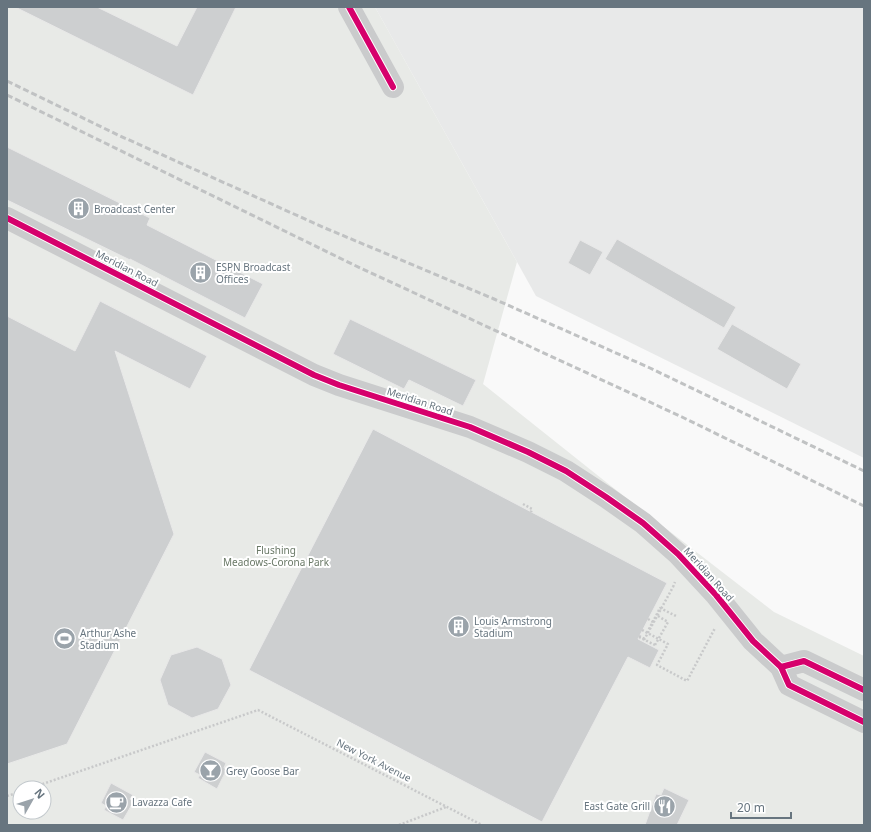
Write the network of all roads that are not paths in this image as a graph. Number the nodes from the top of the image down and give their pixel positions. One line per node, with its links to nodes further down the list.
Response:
1 (349, 7): 2 (street)
2 (393, 87)
3 (7, 218): 4 (street, Meridian Road)
4 (781, 667): 5 (street); 6 (street, Meridian Road)
5 (864, 690)
6 (864, 722)

